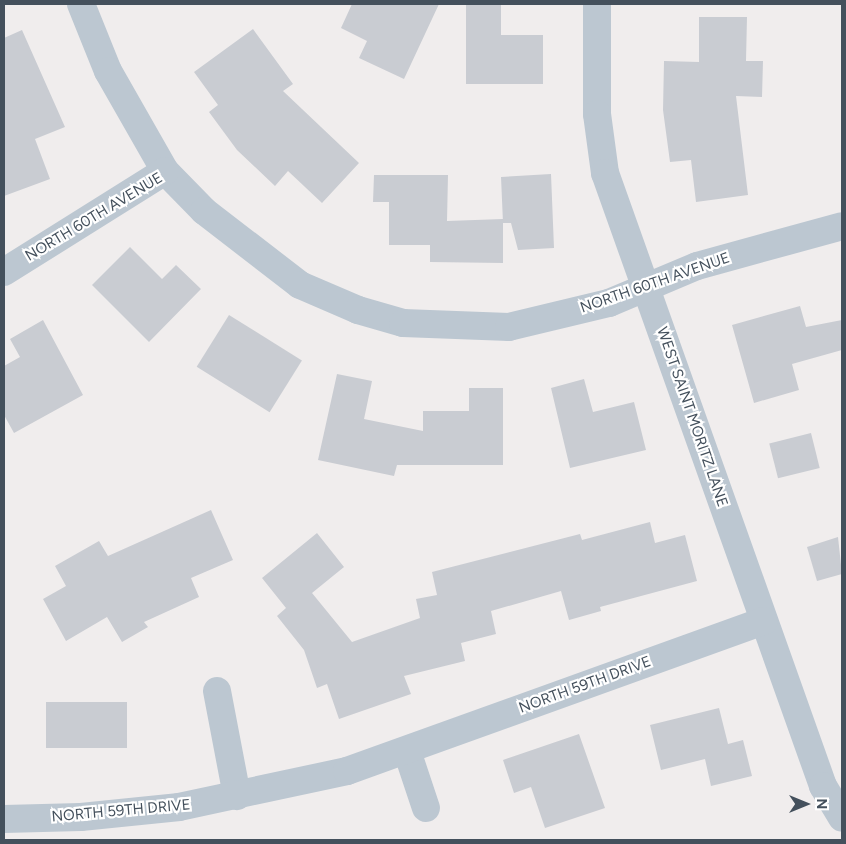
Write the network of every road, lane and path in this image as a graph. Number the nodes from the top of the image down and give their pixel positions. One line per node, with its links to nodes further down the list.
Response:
1 (81, 4): 3 (street)
2 (597, 4): 6 (street, WEST SAINT MORITZ LANE)
3 (165, 171): 5 (street, NORTH 60TH AVENUE); 6 (street, NORTH 60TH AVENUE)
4 (842, 226): 6 (street, NORTH 60TH AVENUE)
5 (4, 272)
6 (646, 287): 7 (street, WEST SAINT MORITZ LANE)
7 (764, 621): 9 (street, NORTH 59TH DRIVE); 12 (street, WEST SAINT MORITZ LANE)
8 (217, 690): 10 (street)
9 (406, 751): 10 (street, NORTH 59TH DRIVE); 11 (street)
10 (237, 796): 13 (street, NORTH 59TH DRIVE)
11 (426, 808)
12 (842, 818)
13 (4, 819)

